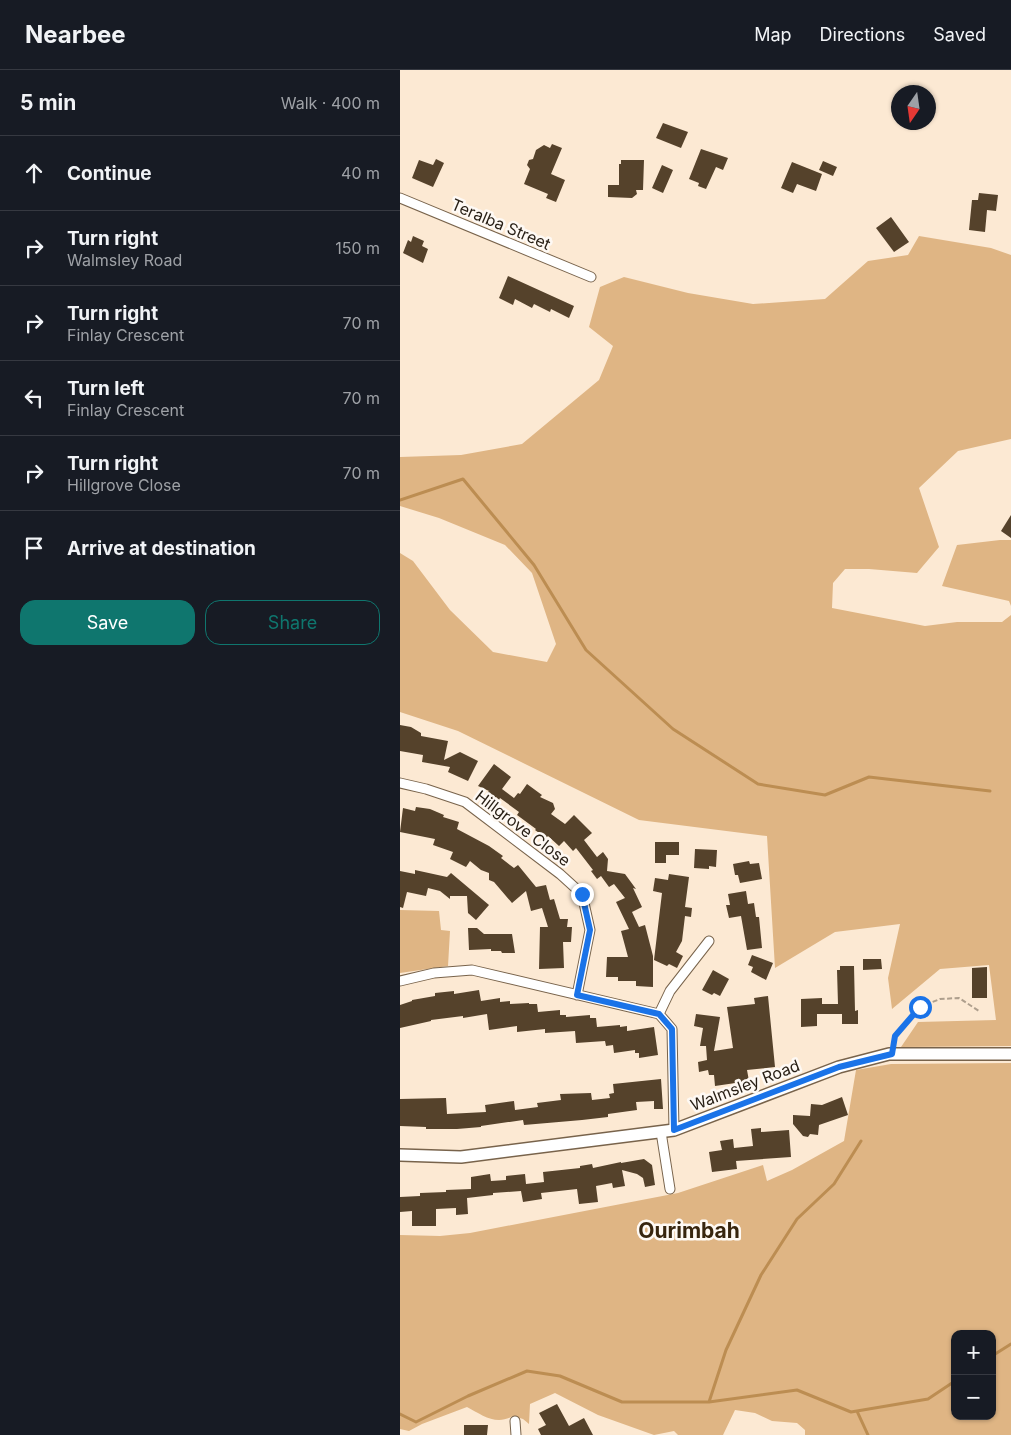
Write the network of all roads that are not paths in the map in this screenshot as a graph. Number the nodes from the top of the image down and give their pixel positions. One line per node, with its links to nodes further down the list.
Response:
1 (400, 198): 2 (street, Teralba Street)
2 (590, 277)
3 (400, 783): 6 (street, Hillgrove Close)
4 (709, 941): 7 (street)
5 (400, 981): 6 (street)
6 (577, 995): 7 (street)
7 (659, 1014): 9 (street)
8 (1011, 1054): 9 (street, Walmsley Road)
9 (674, 1130): 10 (street, Walmsley Road)
10 (661, 1132): 11 (street, Walmsley Road); 12 (street)
11 (400, 1154)
12 (670, 1189)
13 (515, 1421): 14 (street)
14 (516, 1435)

